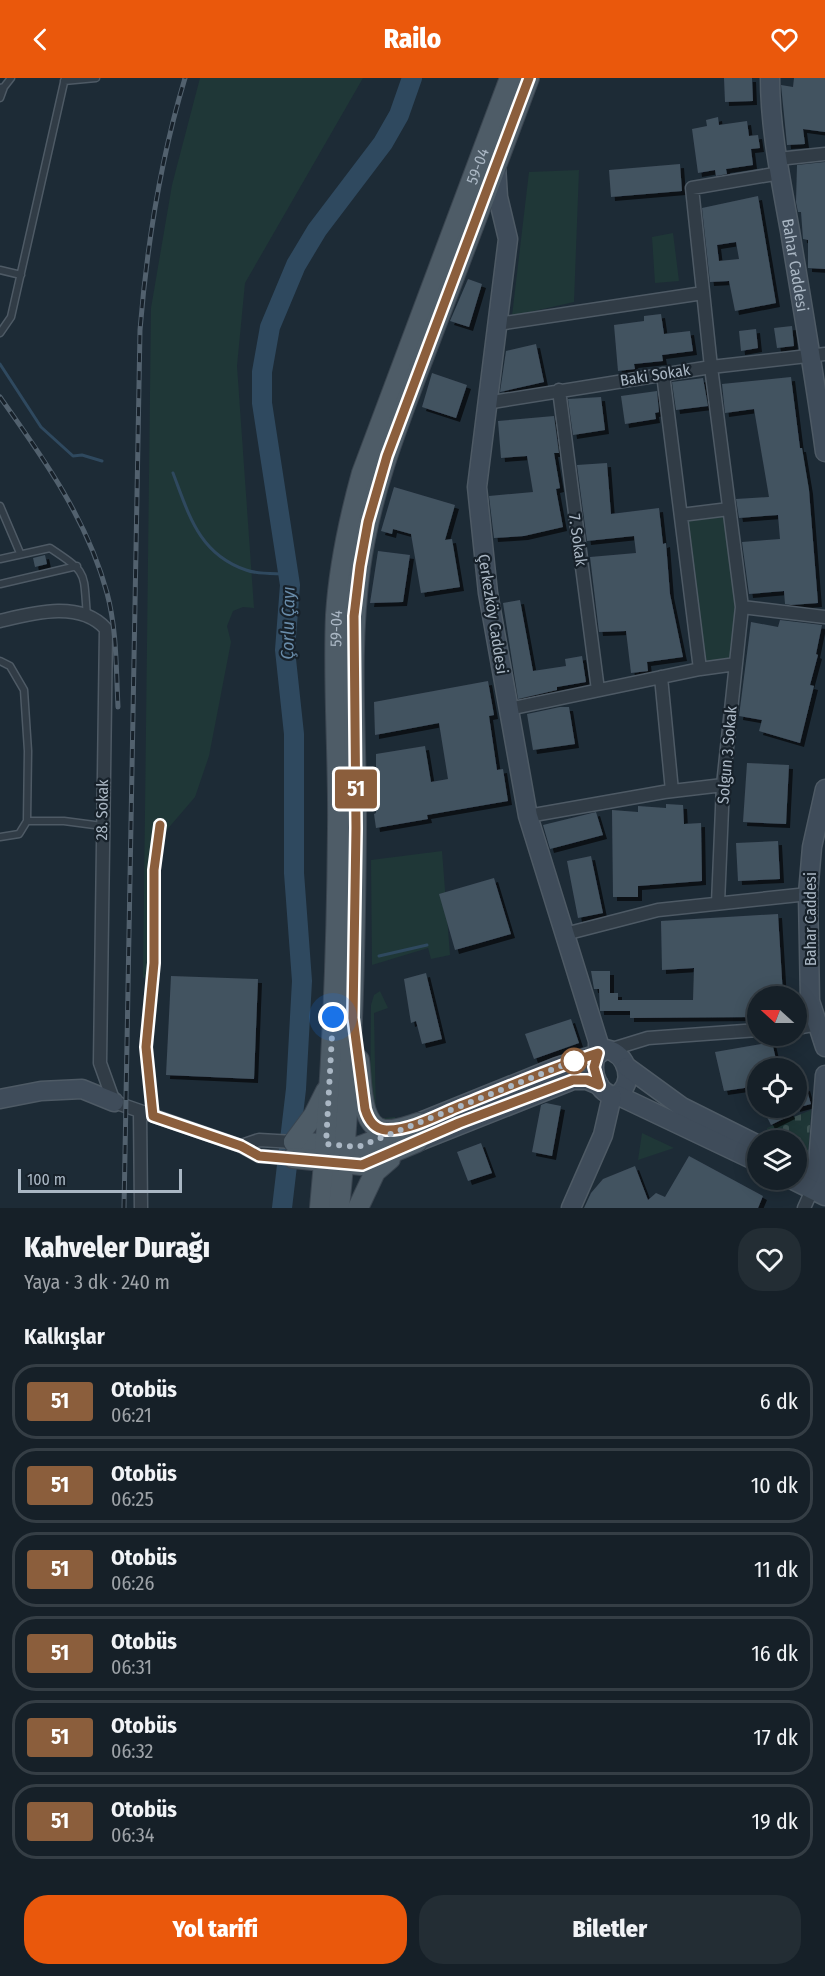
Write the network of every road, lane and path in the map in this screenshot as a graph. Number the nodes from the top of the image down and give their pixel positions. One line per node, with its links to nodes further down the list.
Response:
1 (11, 78): 7 (lane)
2 (96, 78): 6 (lane)
3 (510, 78): 60 (main road, 59-04 / 59-04)
4 (529, 78): 10 (main road, 59-04)
5 (770, 78): 11 (main road, Bahar Caddesi)
6 (65, 80): 13 (lane)
7 (2, 87): 8 (lane)
8 (0, 98)
9 (825, 154): 11 (street)
10 (496, 166): 15 (main road, Çerkezköy Caddesi); 51 (main road, 59-04)
11 (779, 166): 14 (street, Solgun 3 Sokak); 17 (main road, Bahar Caddesi)
12 (0, 270): 13 (lane)
13 (21, 275): 16 (lane)
14 (703, 293): 15 (street); 18 (street, Solgun 3 Sokak)
15 (498, 324): 21 (main road, Çerkezköy Caddesi)
16 (1, 332)
17 (818, 355): 18 (street, Baki Sokak); 22 (main road, Bahar Caddesi)
18 (711, 367): 19 (street, Baki Sokak); 24 (street, Solgun 3 Sokak)
19 (663, 374): 20 (street, Baki Sokak); 25 (street)
20 (559, 390): 21 (street, Baki Sokak); 38 (street, 7. Sokak)
21 (486, 403): 39 (main road, Çerkezköy Caddesi)
22 (825, 452)
23 (0, 506): 26 (lane)
24 (729, 509): 25 (street); 30 (street, Solgun 3 Sokak)
25 (681, 515): 36 (street)
26 (20, 553): 27 (lane); 28 (lane)
27 (0, 559)
28 (77, 566): 29 (lane); 31 (lane)
29 (0, 584)
30 (742, 607): 32 (street); 35 (street, Solgun 3 Sokak)
31 (88, 617): 33 (street); 46 (street, 28. Sokak)
32 (825, 617)
33 (0, 621)
34 (0, 662): 44 (lane)
35 (736, 664): 36 (street); 40 (street, Solgun 3 Sokak)
36 (699, 669): 37 (street)
37 (661, 677): 38 (street); 42 (street)
38 (598, 690): 39 (street)
39 (509, 709): 43 (main road, Çerkezköy Caddesi)
40 (723, 785): 42 (street); 49 (street, Solgun 3 Sokak)
41 (825, 789): 48 (main road, Bahar Caddesi)
42 (672, 791): 43 (street)
43 (528, 816): 50 (main road, Çerkezköy Caddesi)
44 (27, 821): 46 (lane); 47 (lane)
45 (160, 825): 64 (lane)
46 (102, 826): 63 (street, 28. Sokak)
47 (0, 837)
48 (817, 894): 49 (street); 52 (main road, Bahar Caddesi)
49 (718, 903): 50 (street)
50 (565, 934): 57 (main road, Çerkezköy Caddesi)
51 (353, 1018): 65 (main road); 69 (main road, 59-04)
52 (818, 1024): 53 (street); 56 (main road, Bahar Caddesi)
53 (807, 1026)
54 (747, 1030): 55 (street)
55 (648, 1038): 57 (street); 58 (street)
56 (825, 1047)
57 (603, 1048): 58 (main road); 61 (main road); 65 (main road)
58 (627, 1067): 61 (main road); 66 (main road)
59 (825, 1075): 72 (main road)
60 (329, 1084): 68 (main road); 69 (main road, 59-04 / 59-04)
61 (608, 1096): 65 (main road); 70 (main road); 77 (main road)
62 (0, 1099): 63 (main road)
63 (114, 1102): 64 (street)
64 (147, 1113): 67 (street); 73 (street)
65 (417, 1132): 69 (main road); 76 (main road)
66 (747, 1140)
67 (241, 1146): 68 (street); 68 (street)
68 (293, 1150): 69 (main road); 74 (main road)
69 (335, 1154): 74 (main road, 59-04 / 59-04); 75 (main road, 59-04)
70 (747, 1157)
71 (807, 1174): 72 (main road)
72 (820, 1185): 78 (street)
73 (141, 1208)
74 (320, 1208)
75 (339, 1208)
76 (358, 1208)
77 (571, 1208)
78 (804, 1208)

